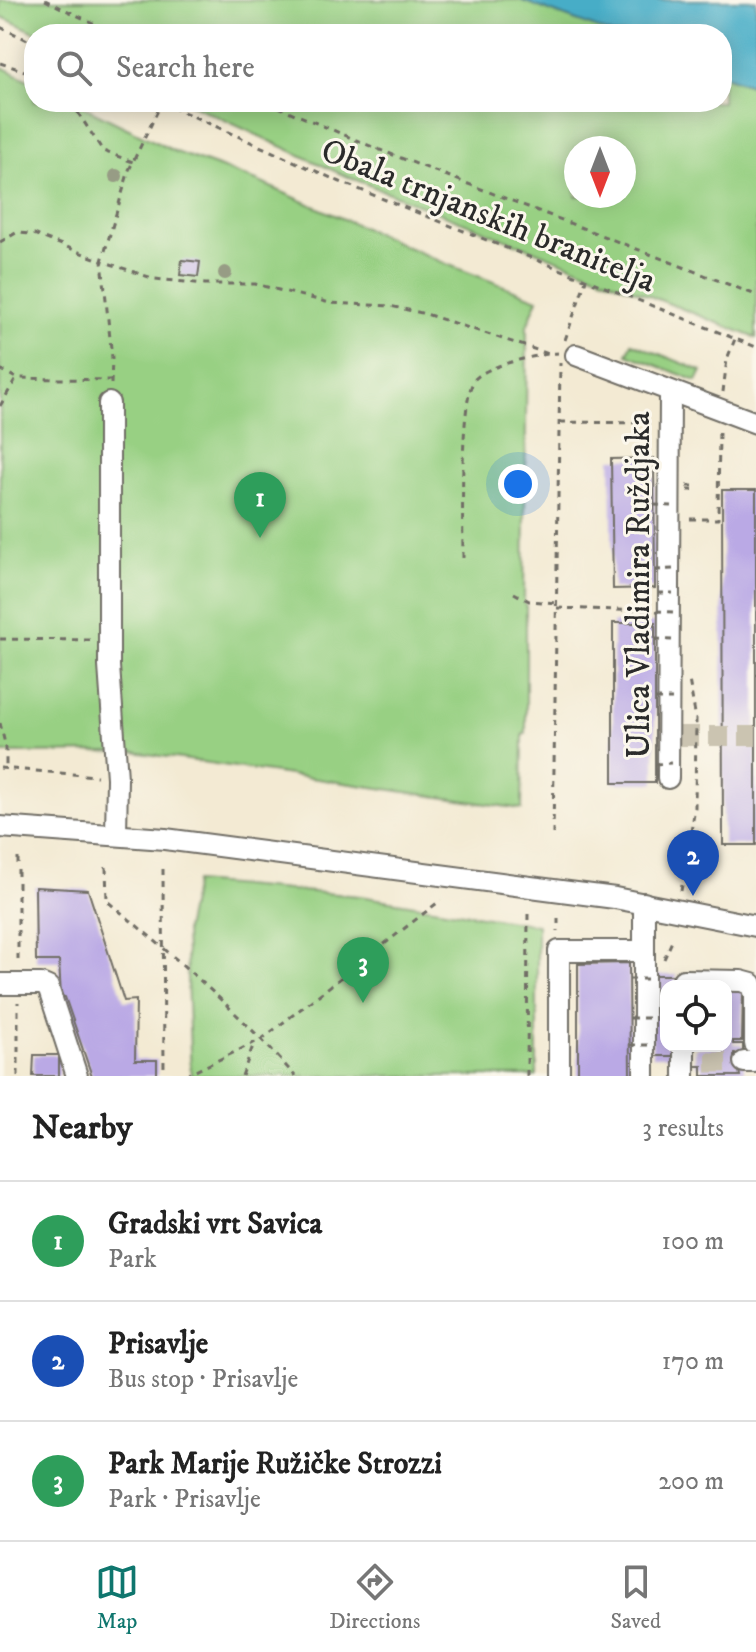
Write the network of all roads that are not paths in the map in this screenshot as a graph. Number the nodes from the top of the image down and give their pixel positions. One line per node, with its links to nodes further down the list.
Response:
1 (568, 354): 2 (street, Ulica Vladimira Ruždjaka)
2 (670, 392): 4 (street, Ulica Vladimira Ruždjaka); 5 (street, Ulica Vladimira Ruždjaka)
3 (109, 403): 7 (street)
4 (756, 423)
5 (665, 768)
6 (0, 827): 7 (street)
7 (116, 834): 8 (street)
8 (644, 903): 9 (street); 10 (street)
9 (756, 926)
10 (644, 951): 14 (street); 16 (street)
11 (732, 981): 13 (street)
12 (0, 984): 15 (street)
13 (751, 1056)
14 (662, 1062)
15 (77, 1076)
16 (559, 1076)

